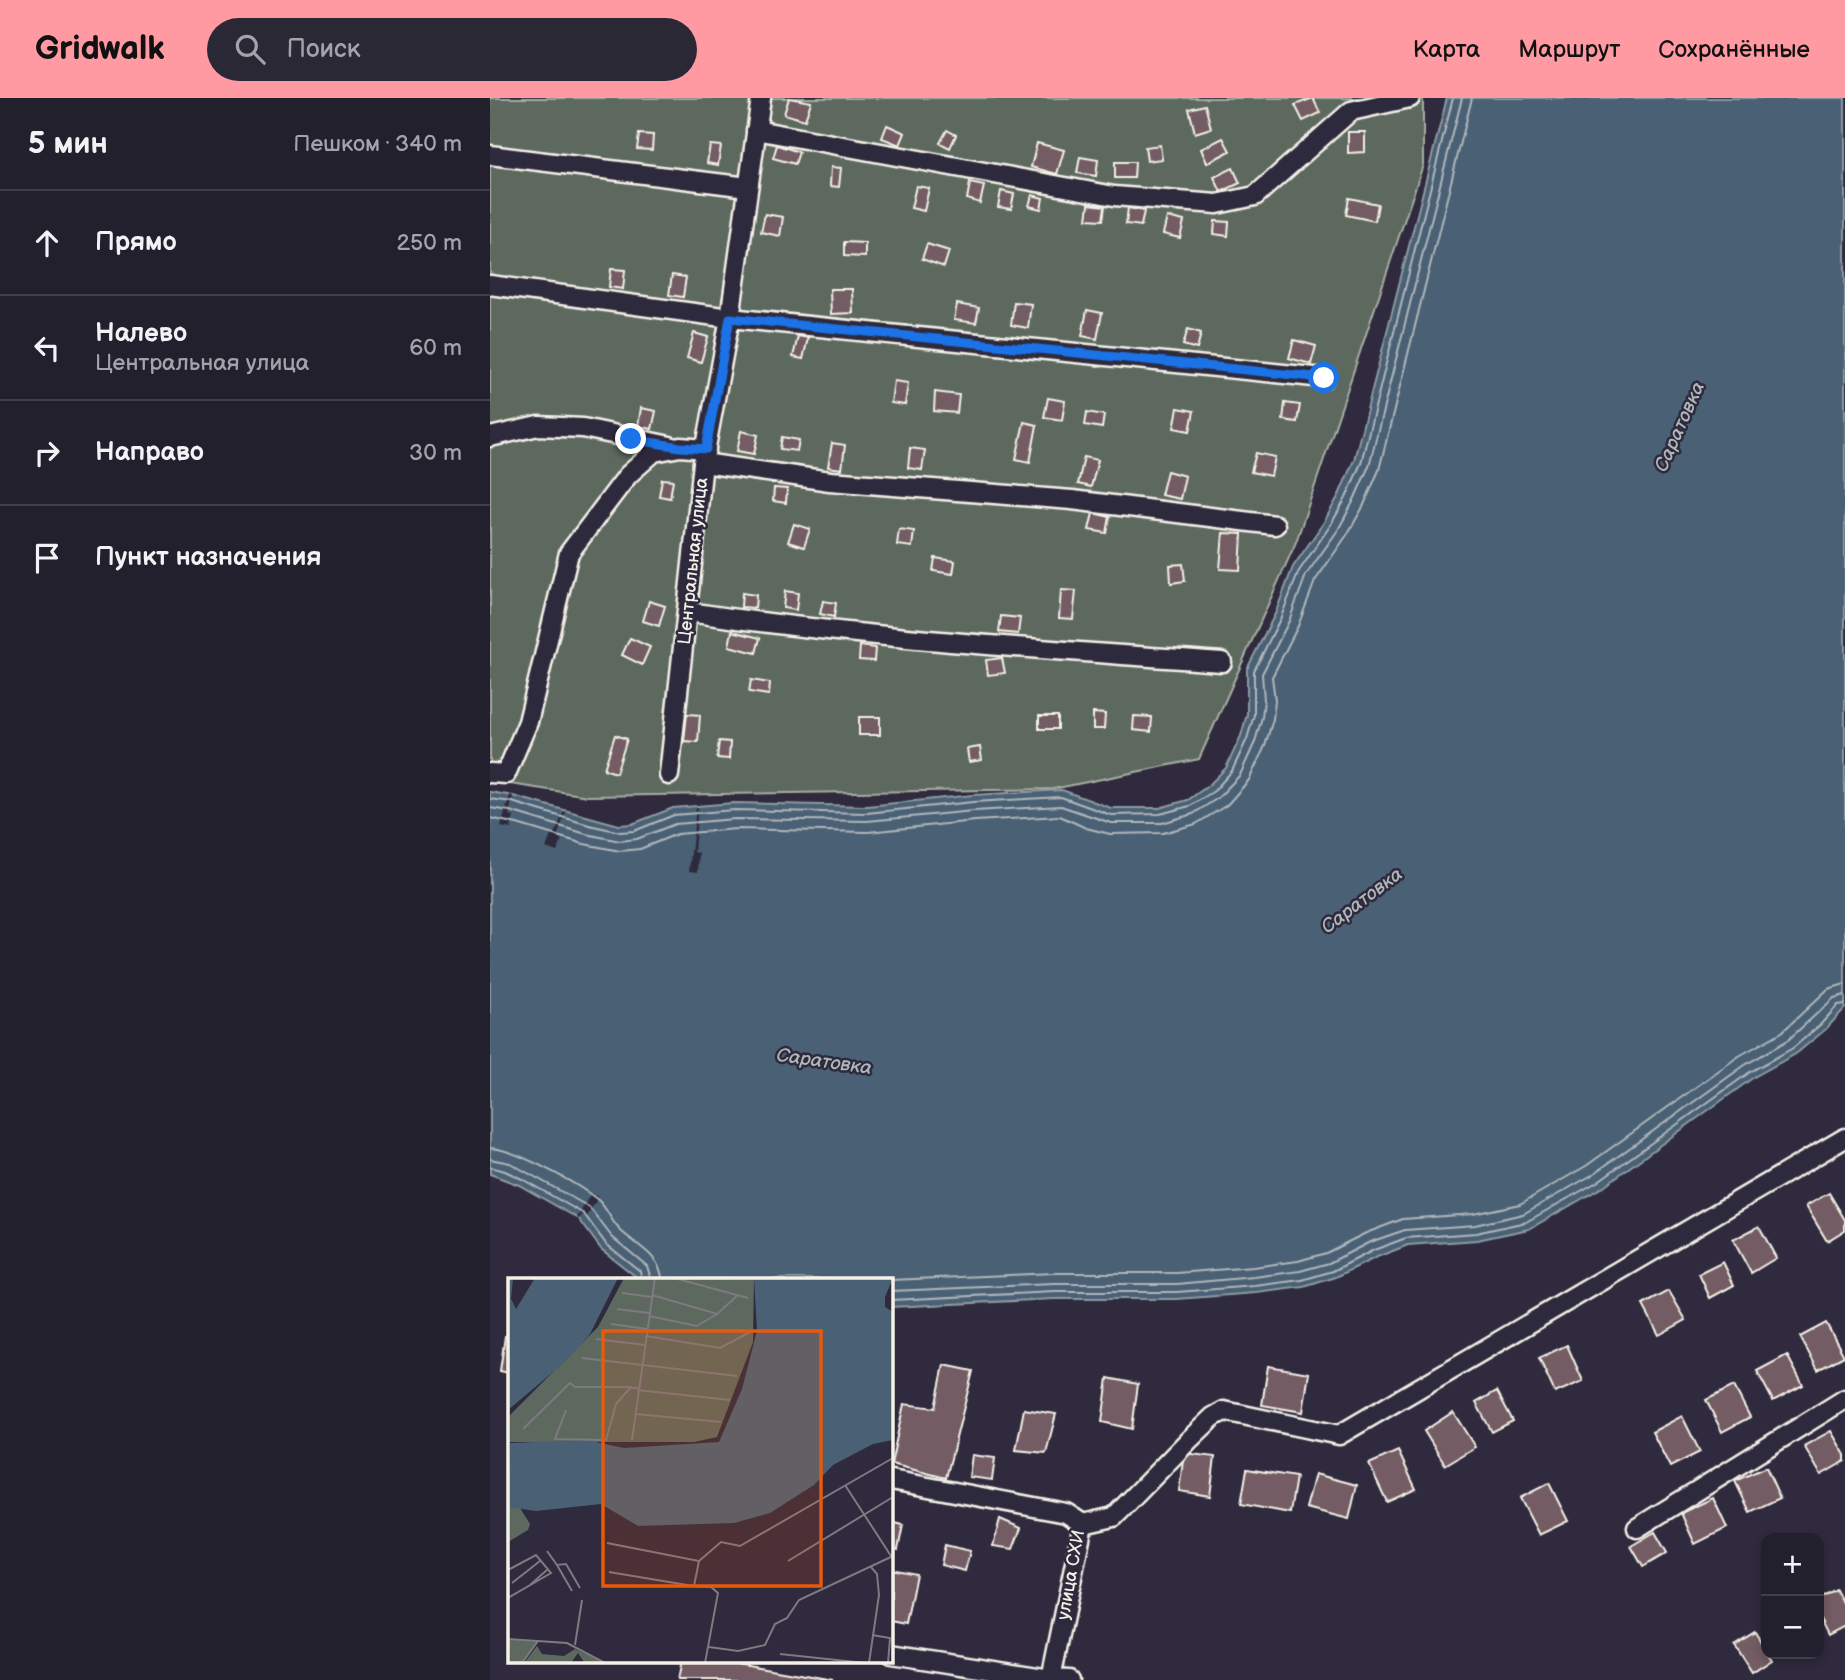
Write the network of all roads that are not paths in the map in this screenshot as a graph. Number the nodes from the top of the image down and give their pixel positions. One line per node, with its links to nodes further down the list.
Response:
1 (761, 98): 3 (street, Центральная улица)
2 (1410, 98): 3 (street)
3 (756, 130): 5 (street, Центральная улица)
4 (490, 155): 5 (street)
5 (748, 187): 7 (street, Центральная улица)
6 (490, 285): 7 (street)
7 (730, 318): 8 (street); 11 (street, Центральная улица)
8 (1324, 378)
9 (490, 437): 10 (street)
10 (680, 447): 11 (street); 15 (street)
11 (704, 456): 12 (street); 13 (street, Центральная улица)
12 (1275, 525)
13 (689, 612): 14 (street); 16 (street, Центральная улица)
14 (1222, 662)
15 (490, 773)
16 (669, 775)
17 (1845, 1138): 20 (street)
18 (1845, 1399): 21 (street)
19 (892, 1480): 20 (street, улица СХИ)
20 (1083, 1524): 23 (street, улица СХИ)
21 (1637, 1528)
22 (892, 1654): 23 (street)
23 (1051, 1679): 24 (street)
24 (1069, 1680)

